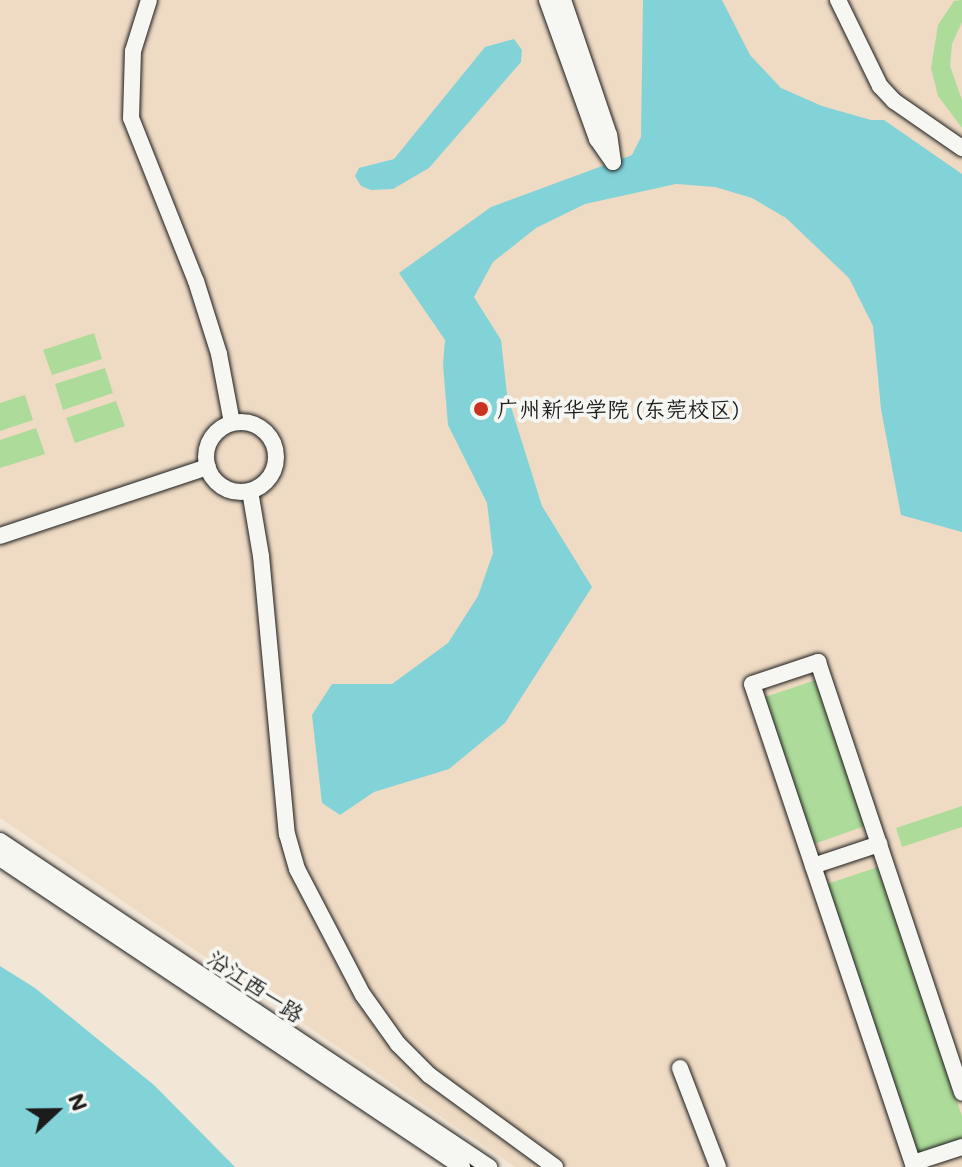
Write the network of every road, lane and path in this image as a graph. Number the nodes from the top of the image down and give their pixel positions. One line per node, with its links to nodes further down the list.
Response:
1 (149, 0): 6 (street)
2 (547, 0): 3 (street)
3 (563, 0)
4 (838, 0): 5 (street)
5 (962, 148)
6 (232, 423): 7 (street); 8 (street)
7 (208, 467): 8 (street); 9 (street)
8 (250, 491): 20 (street)
9 (0, 536)
10 (0, 841): 19 (street, 沿江西一路)
11 (879, 844): 13 (street); 13 (street); 15 (street)
12 (0, 858): 18 (street, 沿江西一路)
13 (813, 866): 17 (street)
14 (680, 1068): 21 (street)
15 (962, 1093)
16 (962, 1147): 17 (street)
17 (914, 1165)
18 (462, 1167)
19 (489, 1167)
20 (555, 1167)
21 (718, 1167)

